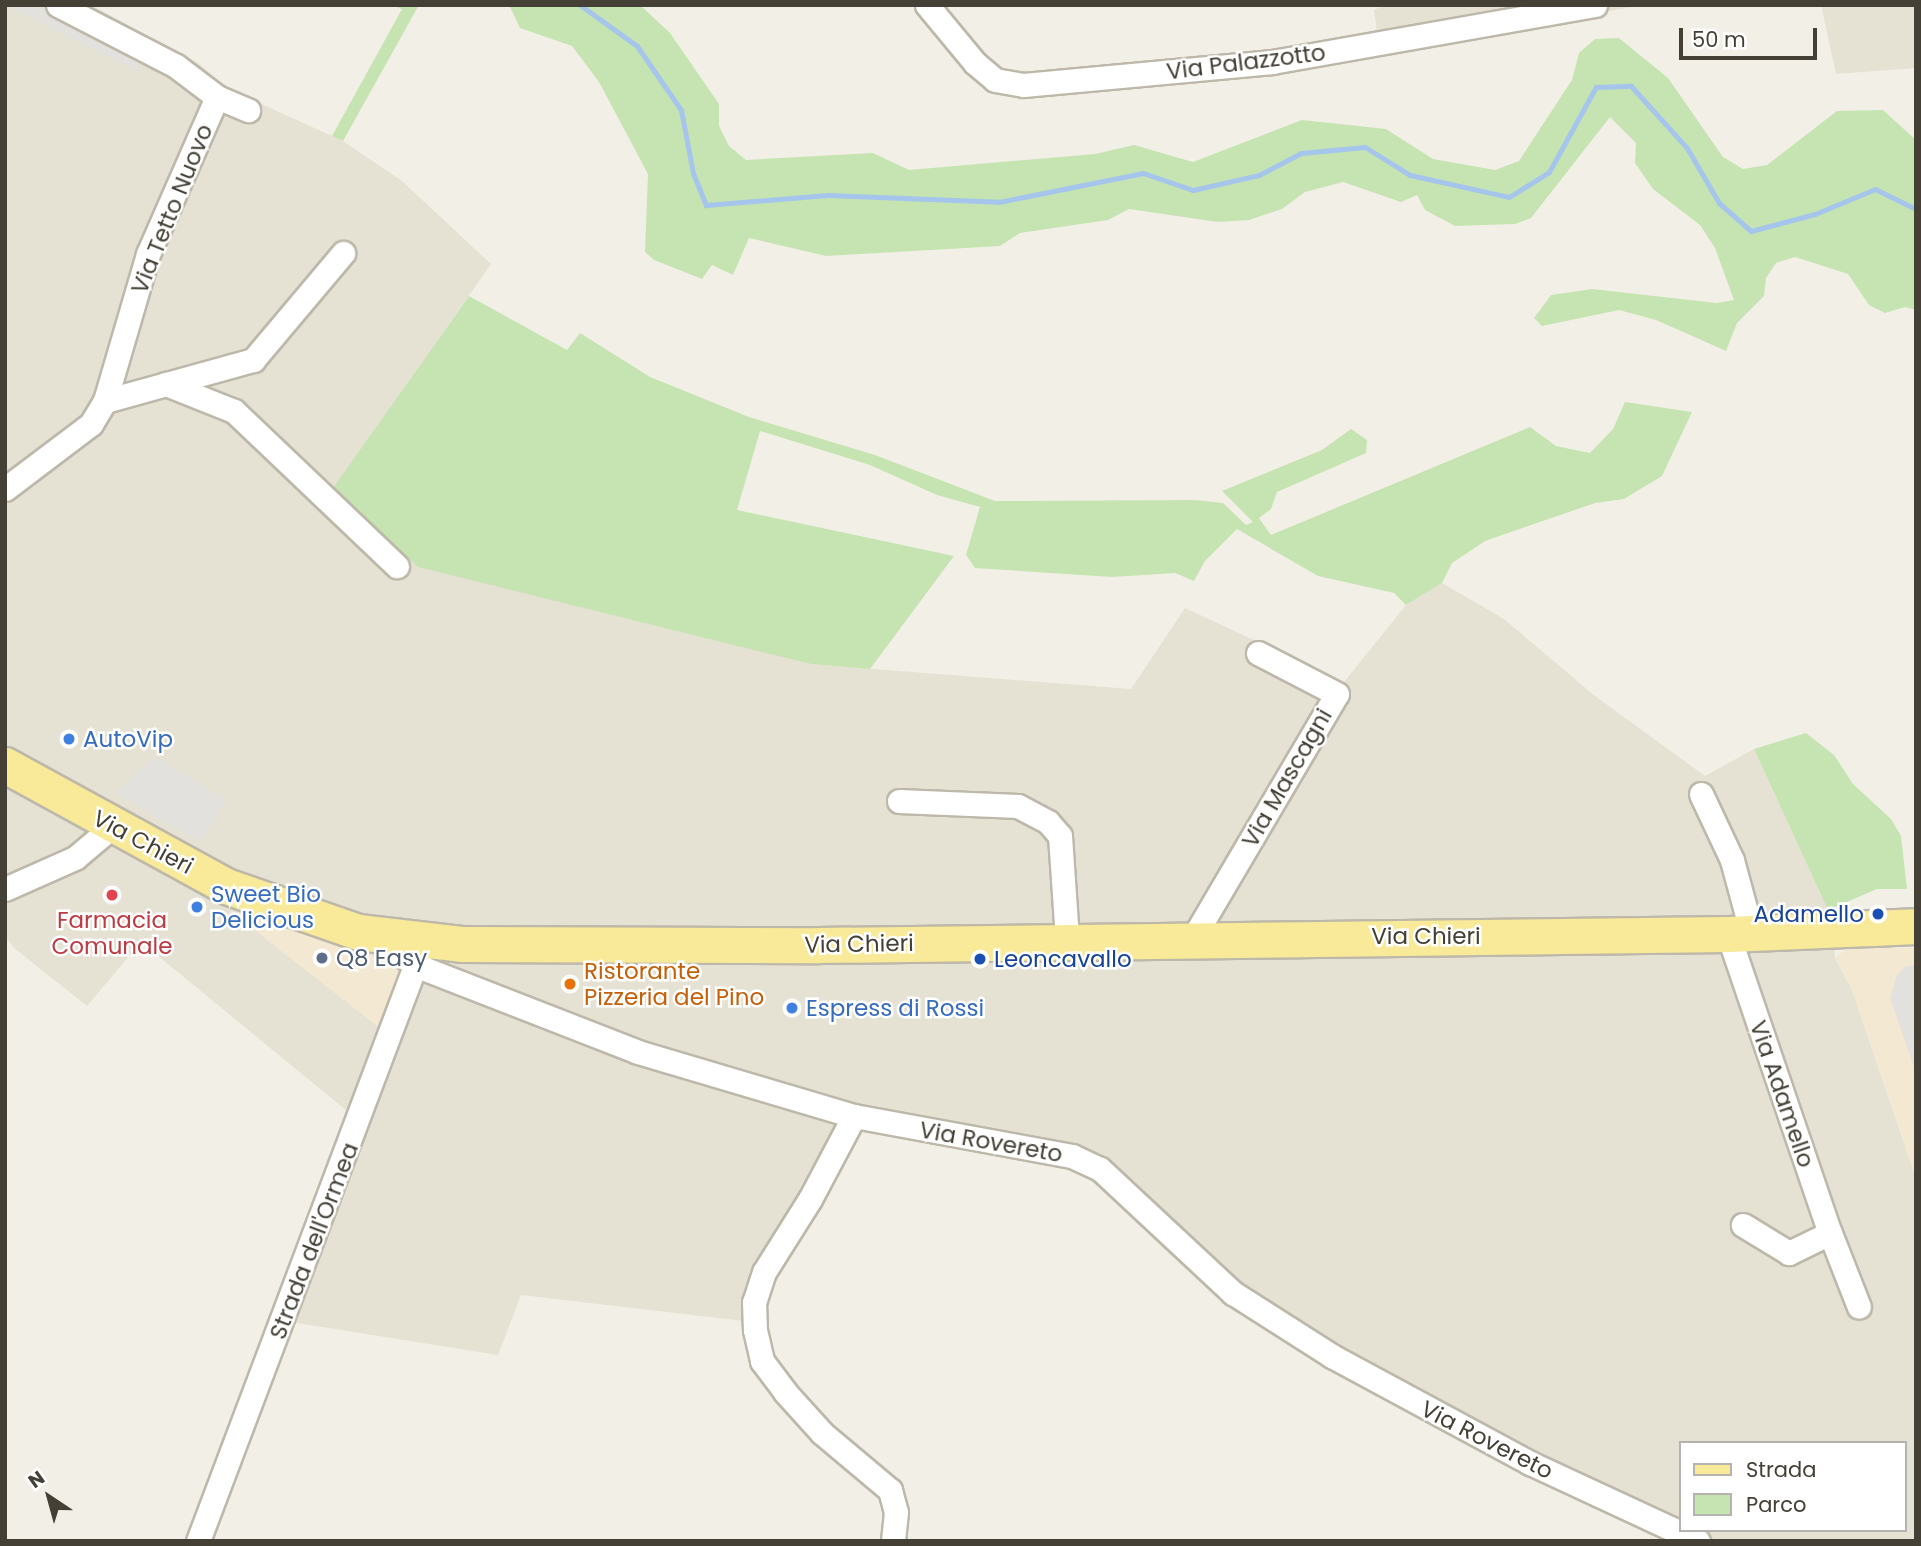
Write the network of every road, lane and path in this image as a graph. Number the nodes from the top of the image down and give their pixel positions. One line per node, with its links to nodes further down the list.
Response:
1 (58, 5): 4 (street, Via Tetto Nuovo)
2 (928, 5): 3 (street, Via Palazzotto)
3 (1595, 5)
4 (217, 97): 5 (street, Via Tetto Nuovo); 8 (street, Via Tetto Nuovo)
5 (248, 110)
6 (343, 253): 7 (street)
7 (166, 384): 8 (street); 10 (street)
8 (104, 401): 9 (street, Via Tetto Nuovo)
9 (5, 489)
10 (397, 566)
11 (1258, 653): 19 (street, Via Mascagni)
12 (5, 765): 15 (main road, Via Chieri)
13 (1701, 794): 22 (street)
14 (899, 801): 20 (street)
15 (113, 826): 16 (street); 23 (main road, Via Chieri)
16 (5, 889)
17 (1916, 926): 18 (main road, Via Chieri)
18 (1805, 933): 21 (main road, Via Chieri); 22 (main road, Via Chieri)
19 (1193, 938): 20 (main road, Via Chieri); 22 (main road, Via Chieri)
20 (1067, 939): 23 (main road, Via Chieri)
21 (1916, 939)
22 (1738, 941): 24 (street, Via Adamello); 27 (street, Via Adamello)
23 (420, 953): 25 (street, Via Rovereto); 29 (street, Strada dell'Ormea)
24 (1740, 1019)
25 (854, 1116): 30 (street); 31 (street, Via Rovereto)
26 (1743, 1225): 27 (street)
27 (1830, 1233): 28 (street, Via Adamello)
28 (1859, 1307)
29 (198, 1541)
30 (893, 1541)
31 (1698, 1541)

